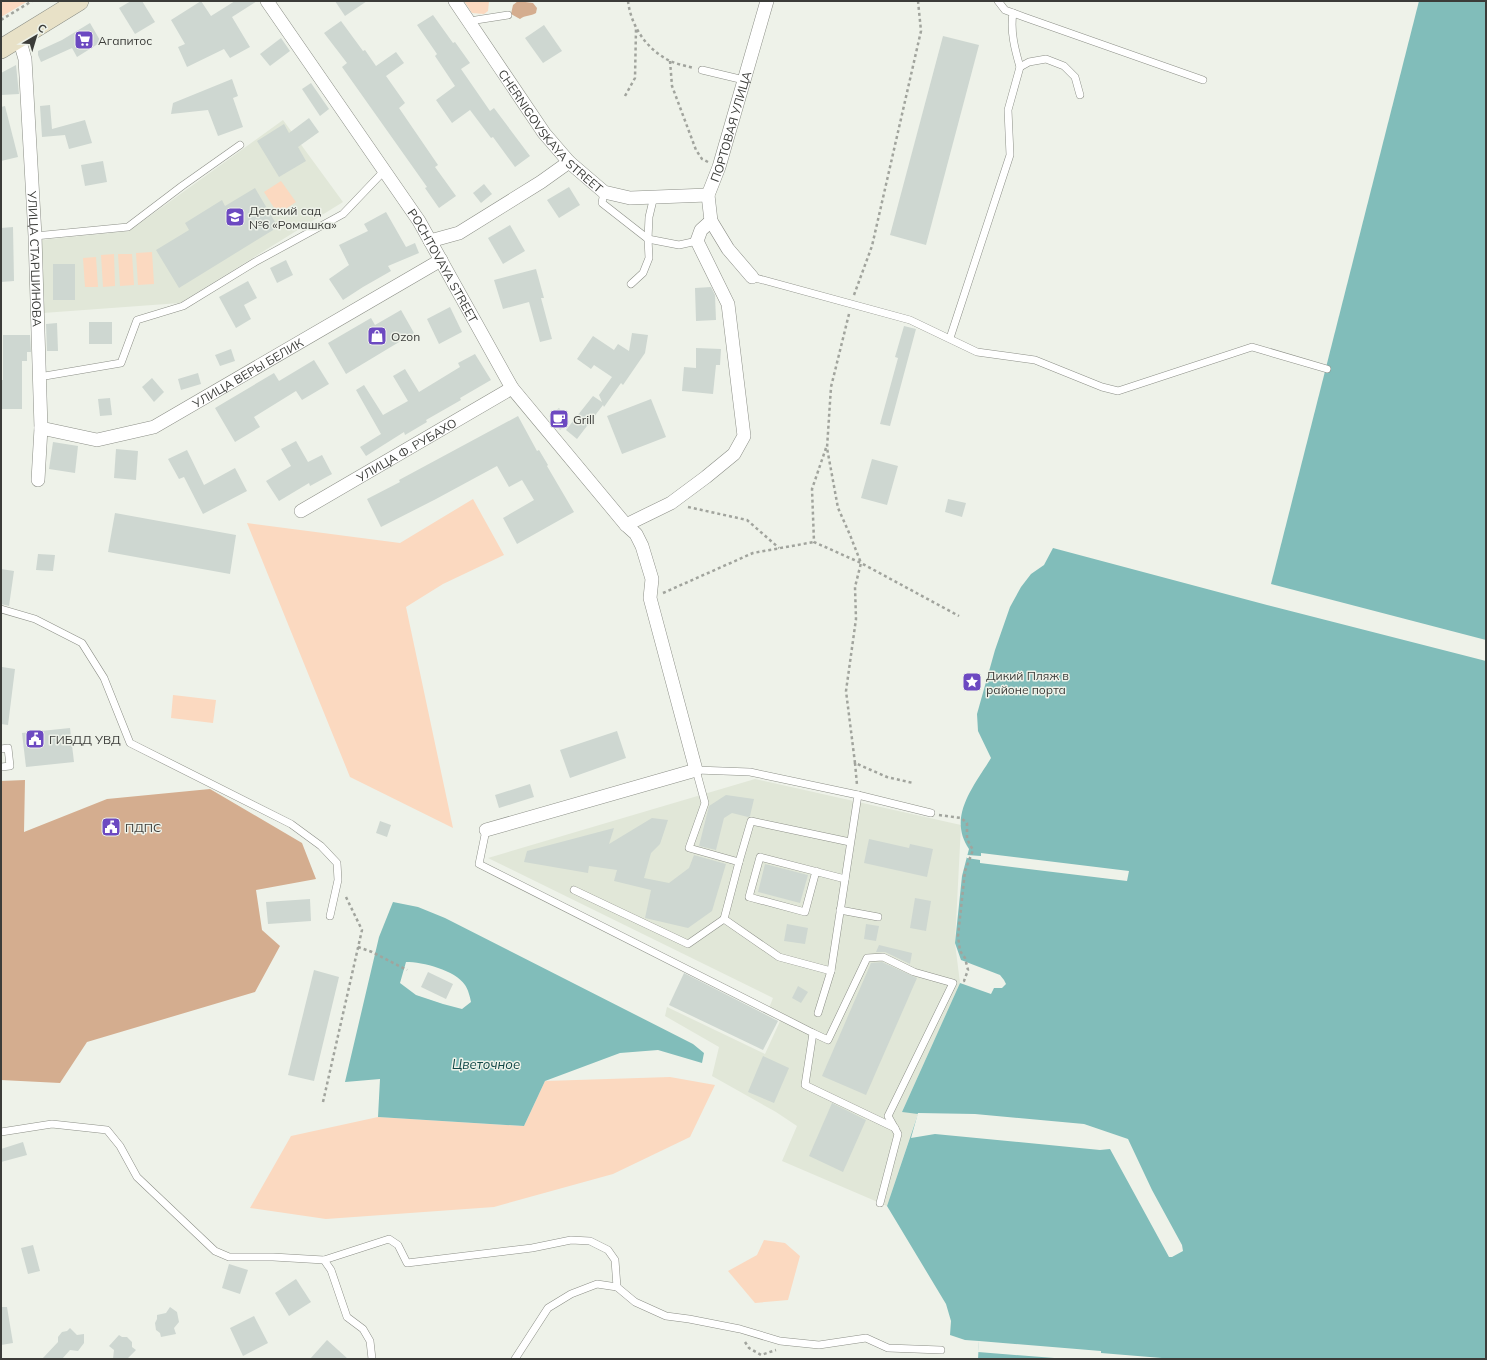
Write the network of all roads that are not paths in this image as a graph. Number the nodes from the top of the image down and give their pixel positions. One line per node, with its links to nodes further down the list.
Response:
1 (79, 1): 9 (street)
2 (267, 1): 18 (street, POCHTOVAYA STREET)
3 (455, 1): 8 (street, CHERNIGOVSKAYA STREET)
4 (767, 1): 13 (street, ПОРТОВАЯ УЛИЦА)
5 (998, 1): 6 (lane)
6 (1013, 13): 11 (lane); 14 (lane)
7 (508, 15): 8 (lane)
8 (469, 22): 17 (street, CHERNIGOVSKAYA STREET)
9 (18, 38): 10 (street); 23 (street, УЛИЦА СТАРШИНОВА)
10 (1, 49)
11 (1020, 67): 15 (lane); 30 (lane)
12 (702, 70): 13 (lane)
13 (744, 80): 20 (street, ПОРТОВАЯ УЛИЦА)
14 (1203, 80)
15 (1080, 95)
16 (240, 145): 23 (lane)
17 (568, 162): 19 (street, CHERNIGOVSKAYA STREET); 25 (street)
18 (384, 171): 25 (street, POCHTOVAYA STREET); 32 (lane)
19 (604, 192): 21 (street, CHERNIGOVSKAYA STREET); 24 (lane)
20 (708, 195): 21 (street, CHERNIGOVSKAYA STREET); 22 (street, ПОРТОВАЯ УЛИЦА)
21 (654, 196): 24 (lane)
22 (712, 221): 26 (street); 28 (street, ПОРТОВАЯ УЛИЦА)
23 (35, 236): 32 (street, УЛИЦА СТАРШИНОВА)
24 (648, 239): 26 (lane); 29 (lane)
25 (430, 241): 27 (street, POCHTOVAYA STREET)
26 (696, 241): 37 (street)
27 (441, 260): 33 (street, POCHTOVAYA STREET); 34 (street, УЛИЦА ВЕРЫ БЕЛИК)
28 (752, 277): 30 (lane)
29 (631, 284)
30 (950, 338): 31 (lane)
31 (1327, 368)
32 (39, 377): 34 (street, УЛИЦА СТАРШИНОВА)
33 (512, 388): 36 (street, УЛИЦА Ф. РУБАХО); 37 (street, POCHTOVAYA STREET)
34 (41, 428): 35 (street, УЛИЦА СТАРШИНОВА)
35 (38, 480)
36 (301, 511)
37 (626, 525): 41 (street, POCHTOVAYA STREET)
38 (1, 608): 51 (lane)
39 (1, 748): 40 (lane)
40 (1, 767)
41 (696, 770): 42 (lane); 44 (street); 46 (lane)
42 (858, 796): 43 (lane); 45 (lane)
43 (931, 813)
44 (486, 830): 56 (lane)
45 (850, 842): 46 (lane); 48 (lane)
46 (739, 862): 53 (lane)
47 (816, 871): 47 (lane); 48 (lane)
48 (845, 879): 50 (lane)
49 (574, 890): 53 (lane)
50 (840, 910): 52 (lane); 54 (lane)
51 (330, 916)
52 (878, 917)
53 (724, 919): 54 (lane)
54 (831, 971): 55 (lane)
55 (818, 1013)
56 (813, 1033): 57 (lane); 57 (lane)
57 (895, 1128): 59 (lane)
58 (1, 1132): 60 (lane)
59 (880, 1203)
60 (324, 1260): 61 (lane); 63 (lane)
61 (617, 1287): 62 (lane); 64 (lane)
62 (941, 1350)
63 (372, 1359)
64 (515, 1359)

